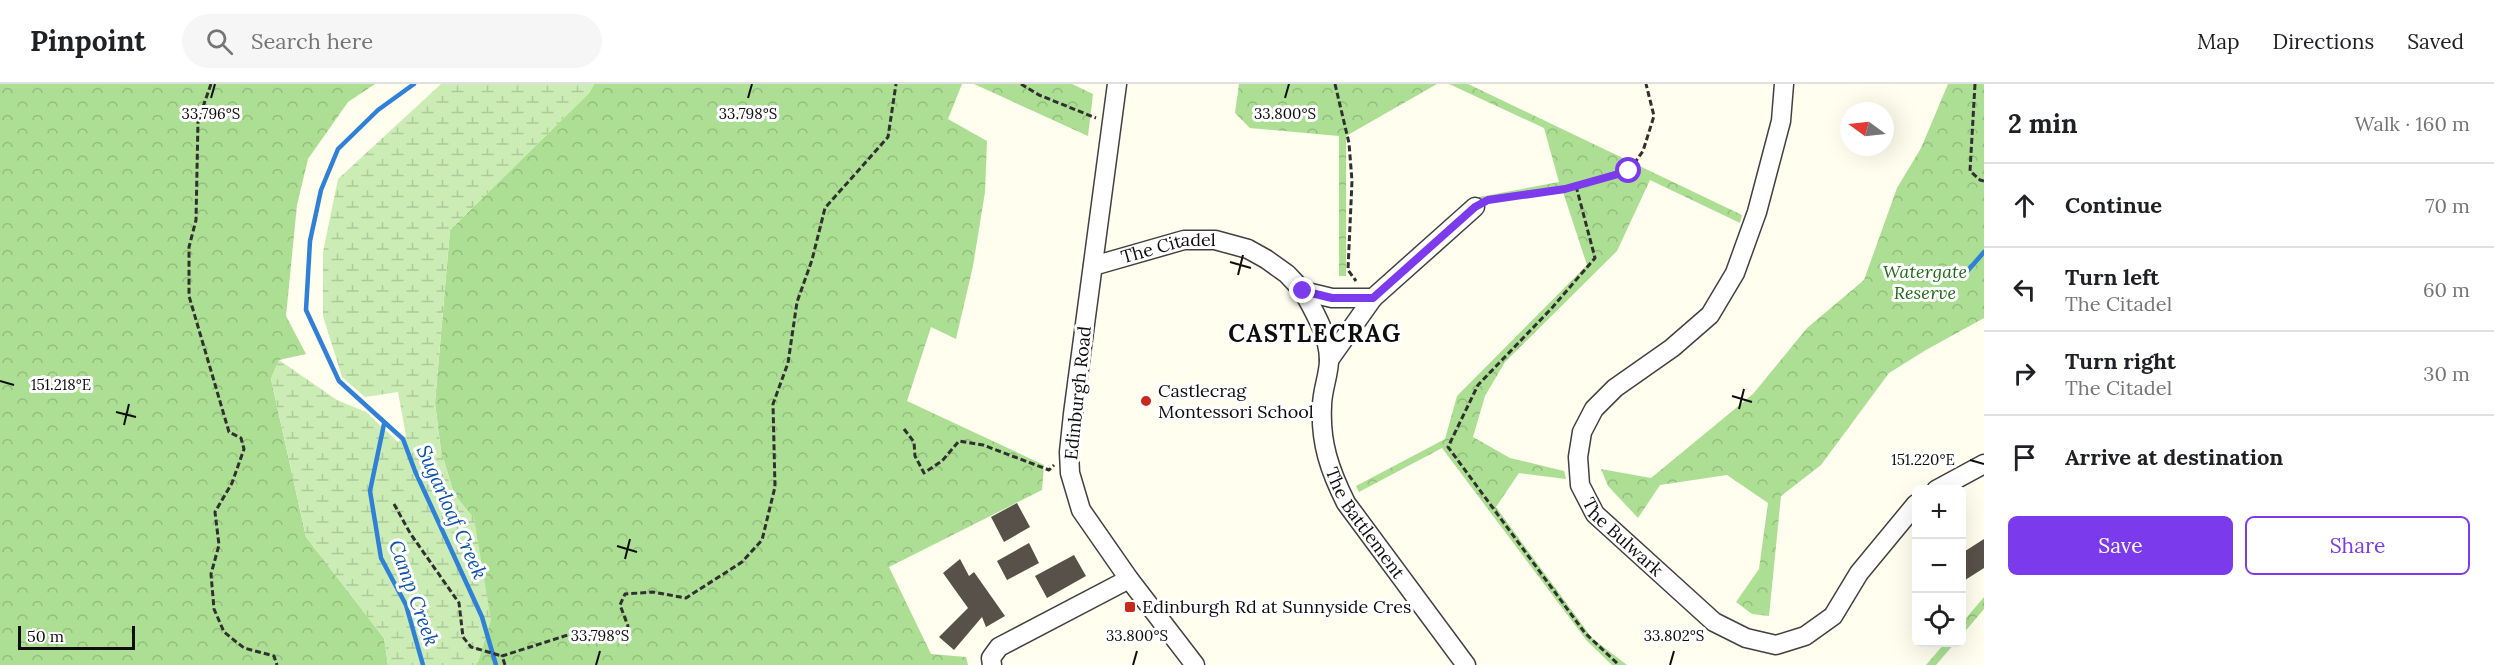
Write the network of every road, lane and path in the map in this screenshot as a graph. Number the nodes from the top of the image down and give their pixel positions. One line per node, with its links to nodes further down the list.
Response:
1 (211, 84): 25 (path)
2 (896, 84): 24 (path)
3 (1021, 84): 9 (path)
4 (1117, 84): 9 (street, Edinburgh Road)
5 (1335, 84): 15 (path)
6 (1646, 84): 11 (path)
7 (1784, 84): 22 (street, The Bulwark)
8 (1976, 84): 10 (path)
9 (1112, 124): 13 (street, Edinburgh Road)
10 (1984, 181)
11 (1576, 186): 12 (path); 30 (path)
12 (1475, 207): 15 (street)
13 (1093, 266): 14 (street, The Citadel); 18 (street, Edinburgh Road)
14 (1303, 291): 15 (street); 16 (street, The Battlement)
15 (1367, 303): 16 (street, The Battlement)
16 (1329, 360): 29 (street, The Battlement)
17 (904, 429): 18 (path)
18 (1069, 452): 23 (street, Edinburgh Road)
19 (1984, 464): 20 (street)
20 (1944, 485)
21 (393, 504): 24 (path)
22 (1912, 510)
23 (1130, 579): 27 (street); 28 (street, Edinburgh Road)
24 (502, 656): 26 (path)
25 (277, 665)
26 (505, 665)
27 (992, 665)
28 (1195, 665)
29 (1466, 665)
30 (1619, 665)

